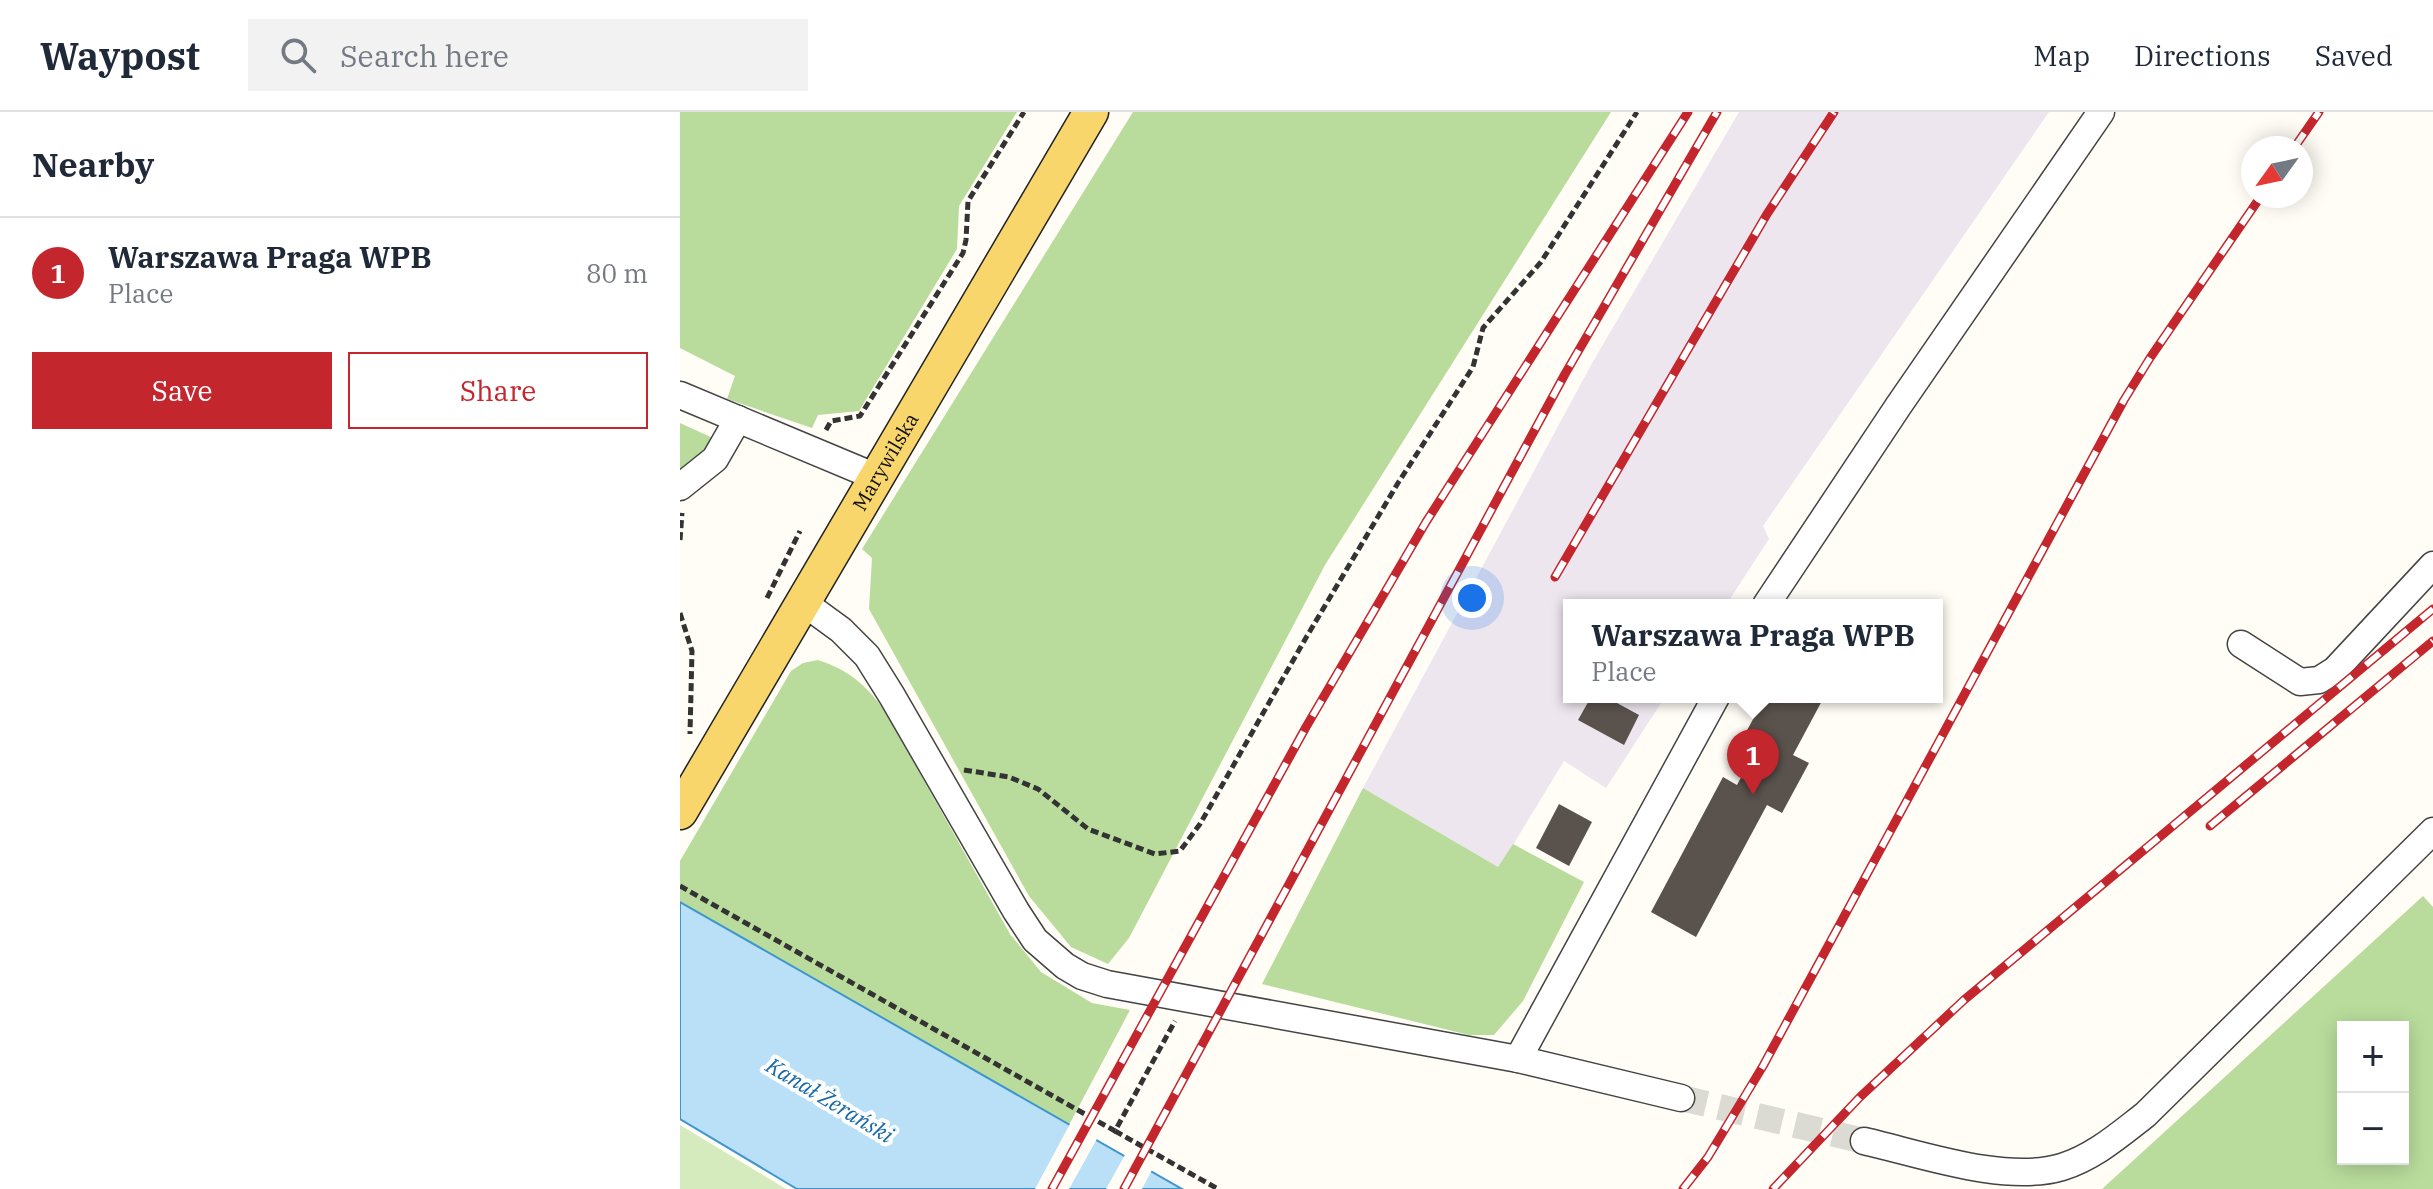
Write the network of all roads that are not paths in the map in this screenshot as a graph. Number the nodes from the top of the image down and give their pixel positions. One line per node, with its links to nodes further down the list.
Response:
1 (1091, 112): 5 (main road, Marywilska)
2 (2101, 112): 8 (lane)
3 (680, 395): 4 (lane)
4 (738, 419): 5 (lane); 6 (lane)
5 (876, 477): 9 (main road, Marywilska)
6 (680, 487)
7 (2433, 565): 10 (lane)
8 (1770, 599)
9 (804, 603): 12 (main road, Marywilska); 14 (lane)
10 (2241, 644)
11 (1713, 703): 14 (lane)
12 (680, 812)
13 (2433, 831): 16 (lane)
14 (1518, 1059): 15 (lane)
15 (1681, 1098)
16 (1864, 1141)

